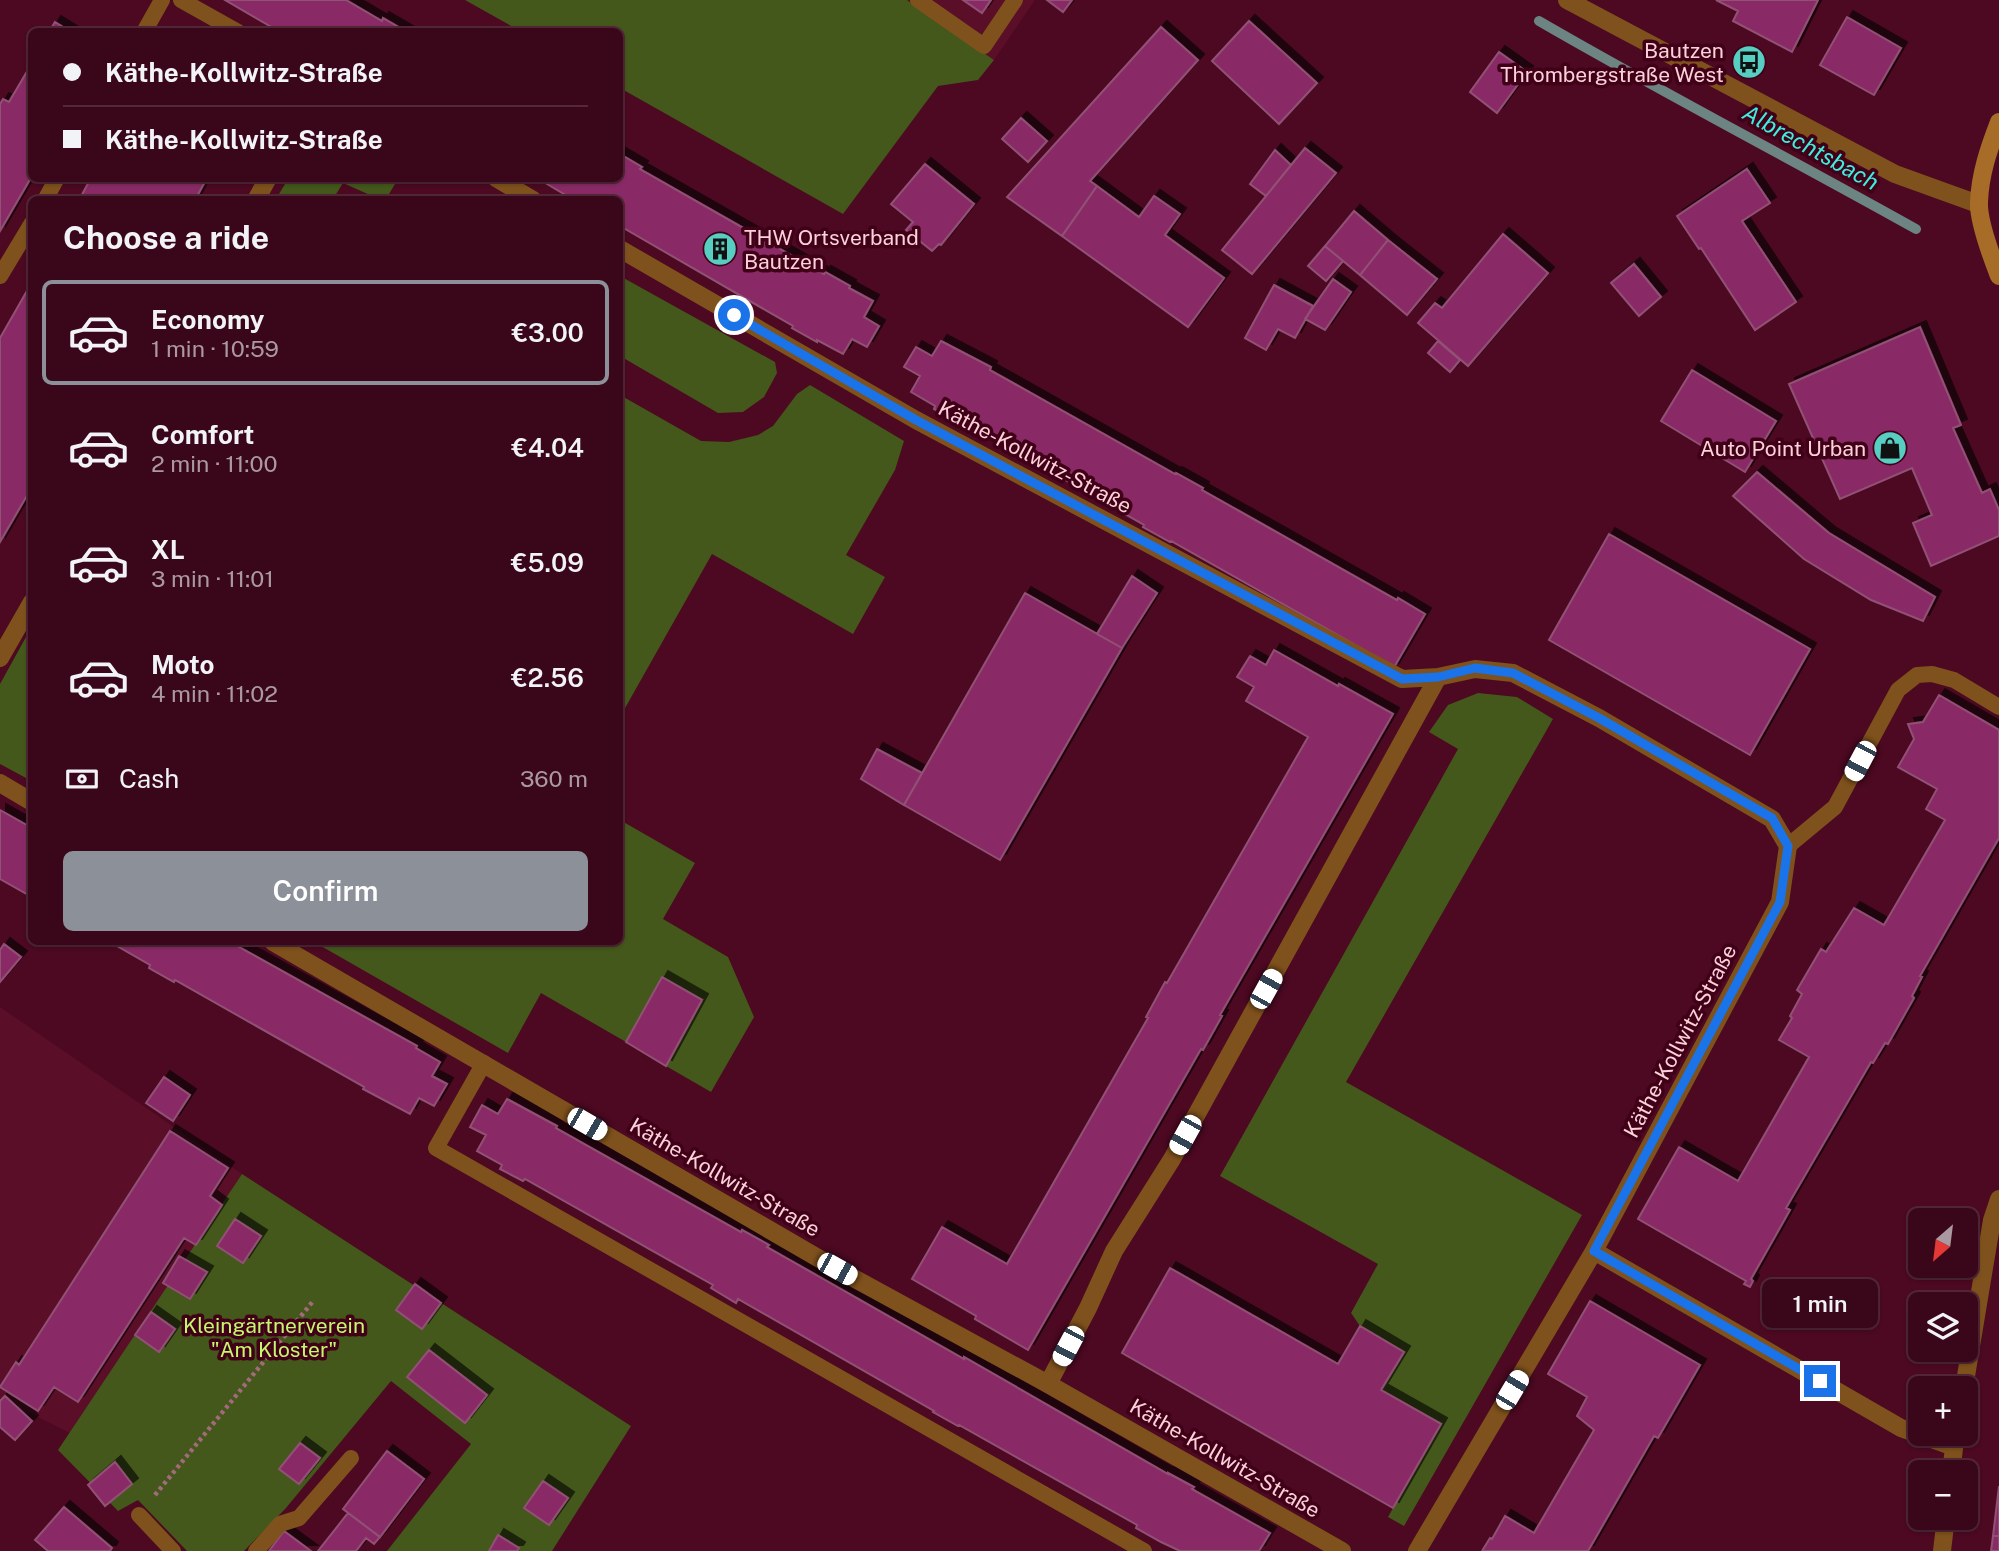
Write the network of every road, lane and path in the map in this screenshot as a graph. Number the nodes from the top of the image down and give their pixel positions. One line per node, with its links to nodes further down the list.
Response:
1 (162, 0): 6 (lane)
2 (181, 0): 7 (lane)
3 (918, 0): 4 (lane)
4 (1015, 0)
5 (1567, 0): 11 (street)
6 (146, 28)
7 (231, 28)
8 (1999, 122): 11 (street)
9 (503, 182): 10 (street)
10 (526, 196)
11 (1978, 204): 15 (street)
12 (28, 230): 14 (lane)
13 (623, 251): 18 (street, Käthe-Kollwitz-Straße)
14 (0, 276)
15 (1999, 276)
16 (28, 608): 17 (street)
17 (0, 657)
18 (1438, 677): 22 (street, Käthe-Kollwitz-Straße); 29 (street)
19 (1999, 707): 22 (lane)
20 (0, 783): 21 (street)
21 (28, 800)
22 (1788, 846): 26 (street, Käthe-Kollwitz-Straße)
23 (278, 945): 24 (street, Käthe-Kollwitz-Straße)
24 (484, 1063): 29 (street, Käthe-Kollwitz-Straße); 36 (lane)
25 (1999, 1199): 28 (street)
26 (1594, 1251): 30 (street); 38 (street, Käthe-Kollwitz-Straße)
27 (314, 1300): 32 (path)
28 (1966, 1376)
29 (1048, 1384): 37 (street, Käthe-Kollwitz-Straße)
30 (1908, 1430)
31 (351, 1458): 35 (lane)
32 (139, 1515): 34 (lane)
33 (1944, 1530): 39 (street)
34 (173, 1551)
35 (256, 1551)
36 (1144, 1551)
37 (1342, 1551)
38 (1417, 1551)
39 (1942, 1551)

